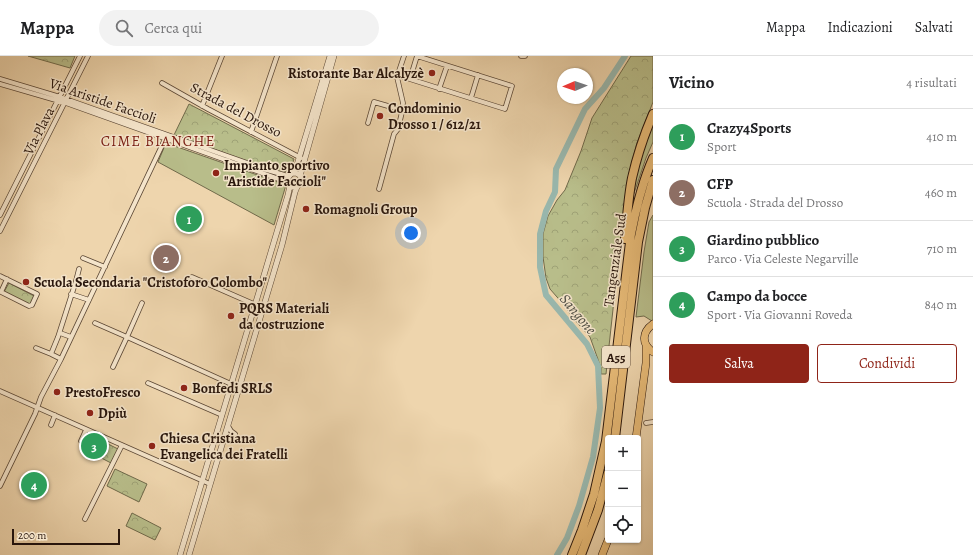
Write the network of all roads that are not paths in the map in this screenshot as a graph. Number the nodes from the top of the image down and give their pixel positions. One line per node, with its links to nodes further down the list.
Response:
1 (80, 56): 20 (street, Via Plava)
2 (88, 56): 21 (street, Via Plava)
3 (222, 56): 22 (street)
4 (277, 56): 26 (street)
5 (330, 56): 28 (street)
6 (334, 56): 30 (street)
7 (404, 56): 12 (street)
8 (417, 56): 11 (street); 15 (street)
9 (522, 56): 10 (street)
10 (525, 56)
11 (447, 66): 13 (street); 18 (street)
12 (397, 75): 15 (street); 23 (street)
13 (478, 75): 19 (street); 19 (street)
14 (0, 79): 20 (street, Via Aristide Faccioli)
15 (410, 79): 18 (street)
16 (162, 83): 22 (street, Strada del Drosso)
17 (0, 84): 20 (street, Via Aristide Faccioli)
18 (439, 89): 19 (street)
19 (471, 98)
20 (59, 99): 21 (street, Via Aristide Faccioli); 36 (street, Via Plava)
21 (66, 101): 27 (street, Via Aristide Faccioli); 37 (street, Via Plava)
22 (202, 106): 26 (street, Strada del Drosso)
23 (402, 110): 25 (street); 35 (street)
24 (653, 114): 52 (highway)
25 (368, 123)
26 (251, 132): 28 (street, Strada del Drosso)
27 (166, 137): 32 (street, Via Aristide Faccioli); 41 (street)
28 (299, 157): 30 (street, Strada del Drosso); 32 (street)
29 (653, 158): 52 (highway, Tangenziale Sud / A55)
30 (305, 160): 31 (street)
31 (300, 176): 32 (street); 34 (street)
32 (290, 179): 34 (street); 43 (street)
33 (653, 180): 81 (highway, Tangenziale Sud / A55)
34 (297, 187): 44 (street)
35 (379, 189)
36 (1, 214): 37 (street, Via Plava)
37 (8, 216): 38 (street, Via Plava)
38 (2, 221): 39 (street, Via Plava)
39 (0, 231)
40 (83, 258): 41 (street)
41 (105, 267): 49 (street)
42 (79, 269): 48 (street)
43 (265, 272): 44 (street); 54 (street)
44 (273, 275): 55 (street)
45 (0, 276): 47 (street)
46 (192, 276): 54 (street)
47 (7, 279): 47 (street)
48 (76, 281): 49 (street); 50 (street)
49 (96, 286): 51 (street)
50 (72, 294): 51 (street); 58 (street)
51 (89, 300): 59 (street)
52 (623, 302): 98 (highway, Tangenziale Sud / A55)
53 (142, 303): 60 (street)
54 (255, 305): 55 (street); 70 (street)
55 (263, 308): 71 (street)
56 (95, 323): 60 (street)
57 (653, 324): 61 (main road)
58 (60, 333): 59 (street); 64 (street)
59 (71, 337): 66 (street)
60 (127, 337): 68 (street); 70 (street)
61 (646, 345): 63 (main road); 67 (main road)
62 (36, 348): 64 (street)
63 (653, 352)
64 (51, 354): 66 (street)
65 (653, 357): 67 (main road)
66 (61, 359): 73 (street)
67 (646, 363): 82 (main road)
68 (113, 367)
69 (148, 382): 75 (street)
70 (231, 384): 71 (street); 75 (street)
71 (239, 387): 79 (street)
72 (0, 391): 73 (street)
73 (37, 408): 74 (street); 89 (street)
74 (55, 415): 78 (street); 80 (street)
75 (222, 415): 86 (street)
76 (653, 422): 77 (street)
77 (646, 423)
78 (51, 425)
79 (228, 426): 83 (street); 83 (street)
80 (86, 430): 84 (street); 85 (street)
81 (615, 435)
82 (636, 435)
83 (224, 437): 87 (street)
84 (80, 441)
85 (122, 445): 86 (street); 92 (street)
86 (202, 481): 87 (street); 90 (street)
87 (210, 484): 91 (street)
88 (605, 484): 99 (highway)
89 (0, 486)
90 (195, 505): 91 (street); 93 (street)
91 (203, 508): 94 (street)
92 (86, 519)
93 (186, 537): 94 (street); 96 (street)
94 (193, 539): 97 (street)
95 (607, 543): 100 (main road)
96 (180, 555)
97 (189, 555)
98 (572, 555)
99 (581, 555)
100 (602, 555)

